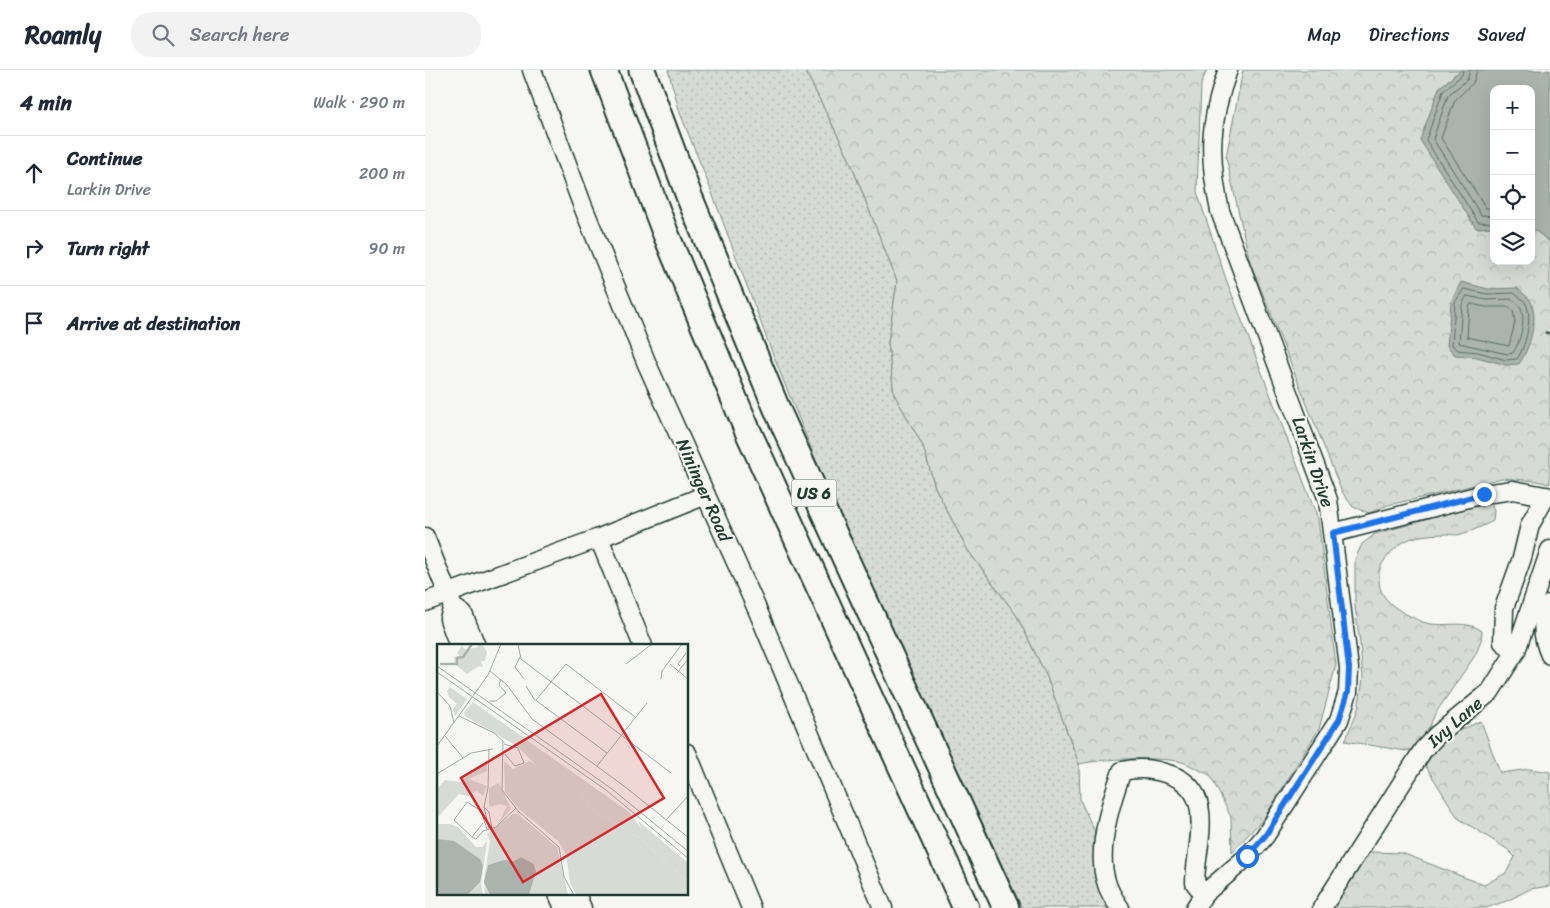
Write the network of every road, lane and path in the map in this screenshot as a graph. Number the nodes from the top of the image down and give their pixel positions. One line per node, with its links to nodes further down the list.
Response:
1 (532, 70): 7 (street, Nininger Road)
2 (604, 70): 29 (highway, US 6)
3 (642, 70): 30 (highway, US 6)
4 (1228, 70): 9 (street, Larkin Drive)
5 (1545, 332): 6 (path)
6 (1550, 334)
7 (706, 494): 11 (street); 28 (street, Nininger Road)
8 (1548, 497): 9 (street); 19 (street)
9 (1333, 533): 24 (street, Larkin Drive)
10 (425, 537): 13 (street)
11 (599, 538): 13 (street); 18 (street)
12 (1550, 550): 19 (street, Ivy Lane)
13 (450, 600): 14 (street); 16 (street); 17 (street)
14 (425, 602)
15 (1550, 604): 20 (street)
16 (458, 644)
17 (475, 644)
18 (642, 644)
19 (1516, 651): 32 (street, Ivy Lane)
20 (1550, 655)
21 (689, 758): 27 (street)
22 (559, 896): 25 (street)
23 (577, 896): 26 (street)
24 (1200, 901): 31 (street)
25 (564, 908)
26 (582, 908)
27 (751, 908)
28 (883, 908)
29 (966, 908)
30 (1006, 908)
31 (1120, 908)
32 (1322, 908)

